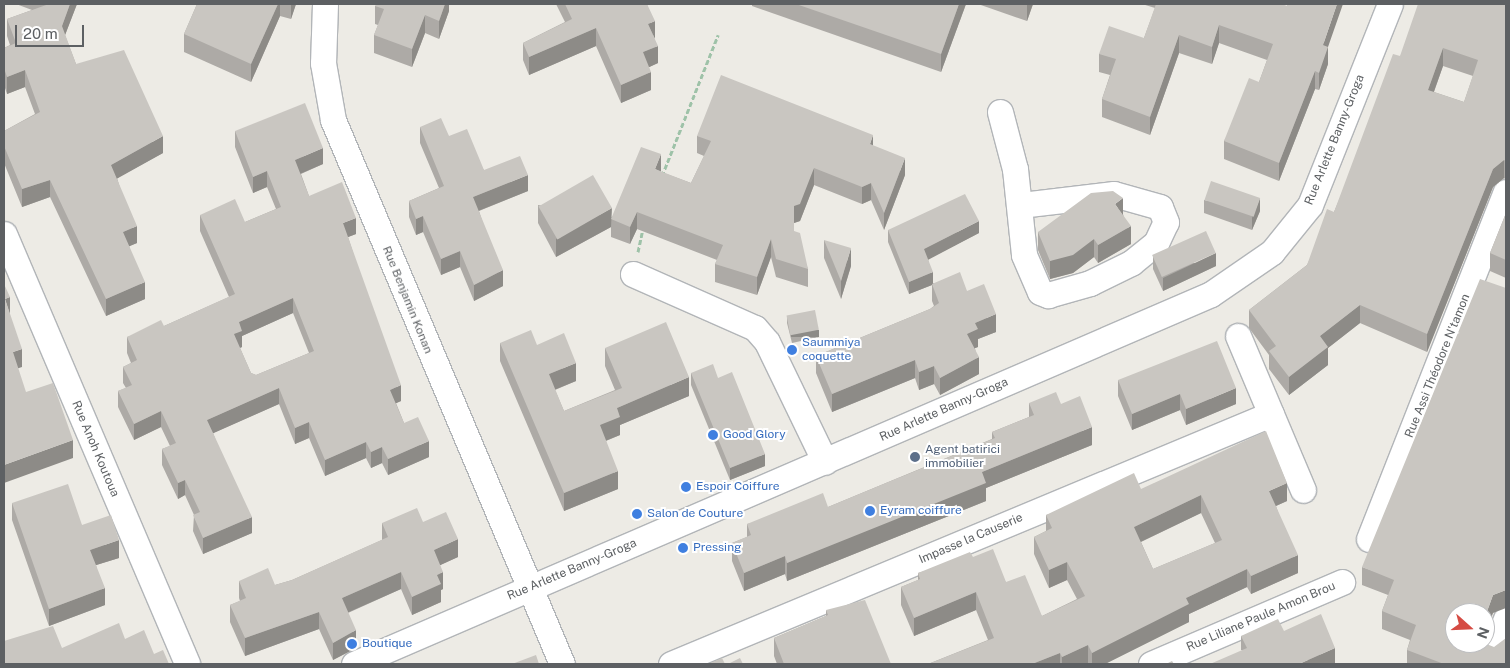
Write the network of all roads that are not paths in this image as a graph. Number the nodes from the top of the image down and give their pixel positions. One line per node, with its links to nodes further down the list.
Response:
1 (325, 4): 16 (street, Rue Benjamin Konan)
2 (1390, 4): 12 (street, Rue Arlette Banny-Groga)
3 (1000, 112): 5 (street)
4 (1506, 192): 8 (street, Rue Assi Théodore N'tamon)
5 (1020, 205): 5 (street)
6 (4, 234): 19 (street, Rue Anoh Koutoua)
7 (633, 274): 12 (street)
8 (1472, 279): 9 (street); 14 (street, Rue Assi Théodore N'tamon)
9 (1498, 289)
10 (1238, 336): 11 (street)
11 (1271, 414): 13 (street); 22 (street, Impasse la Causerie)
12 (825, 462): 16 (street, Rue Arlette Banny-Groga)
13 (1303, 490)
14 (1369, 539)
15 (1342, 582): 23 (street, Rue Liliane Paule Amon Brou)
16 (527, 589): 20 (street, Rue Arlette Banny-Groga); 21 (street, Rue Benjamin Konan)
17 (1506, 619): 18 (street)
18 (1495, 646)
19 (186, 664)
20 (354, 664)
21 (562, 664)
22 (671, 664)
23 (1151, 664)

